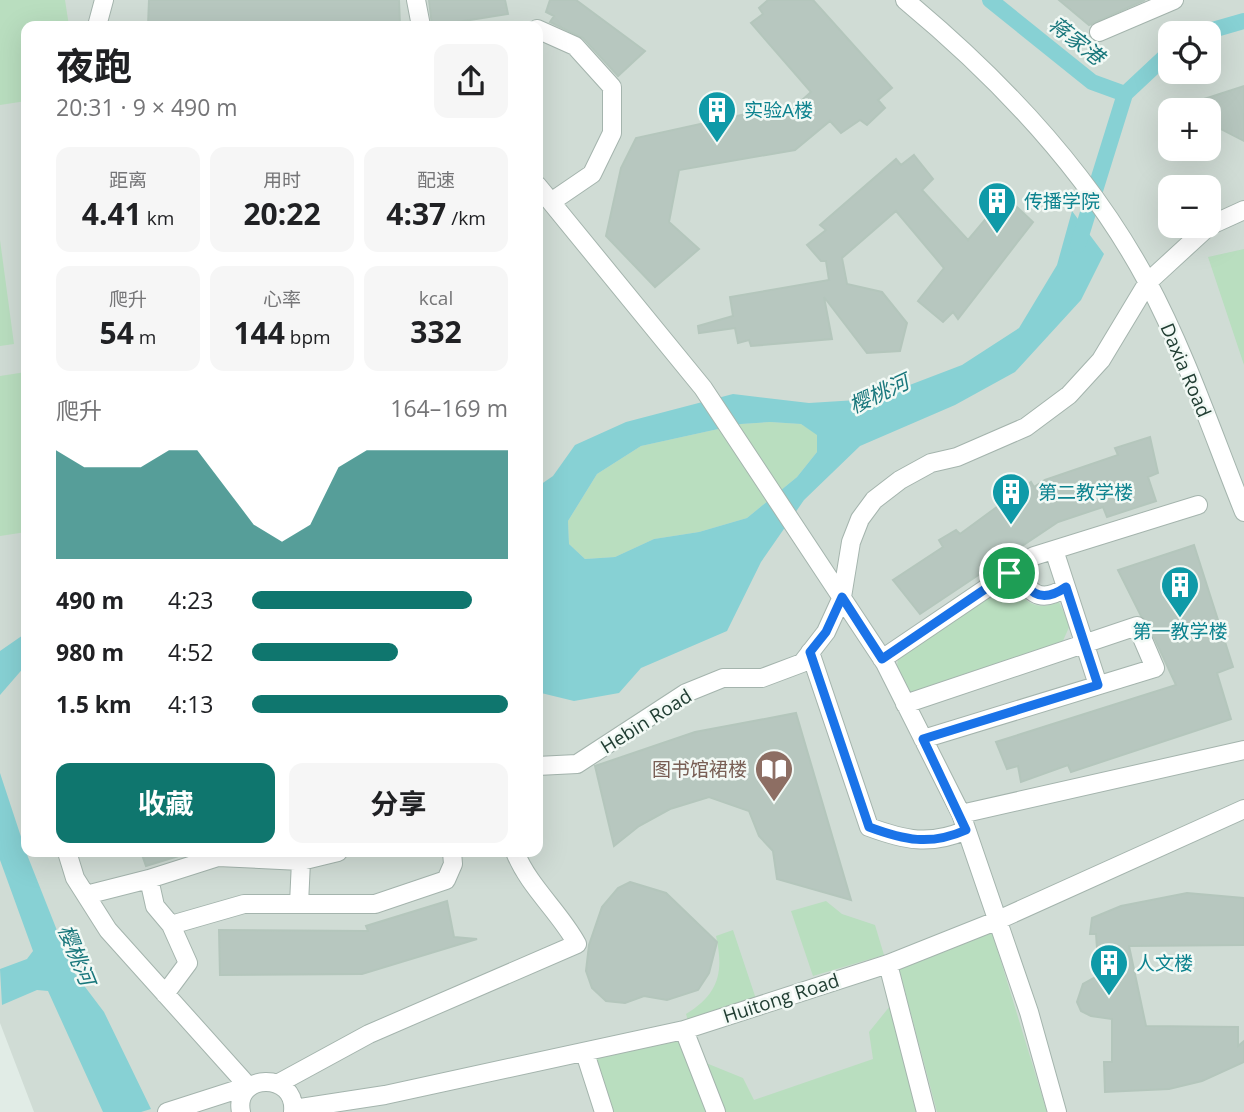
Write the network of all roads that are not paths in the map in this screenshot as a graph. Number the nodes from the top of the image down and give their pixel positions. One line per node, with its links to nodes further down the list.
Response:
1 (104, 0): 5 (street)
2 (416, 0): 6 (street)
3 (905, 0): 14 (street, Daxia Road)
4 (1174, 0): 8 (street)
5 (98, 21)
6 (420, 21)
7 (543, 32): 10 (street)
8 (1099, 32)
9 (543, 192): 10 (street)
10 (551, 202): 20 (street)
11 (1244, 210): 12 (street, Hebin Road)
12 (1221, 221)
13 (1196, 238): 14 (street, Hebin Road)
14 (1148, 282): 16 (street, Daxia Road); 20 (street, Hebin Road)
15 (1198, 505): 17 (street)
16 (1244, 512)
17 (1054, 550): 18 (street); 19 (street)
18 (1022, 564): 19 (street); 23 (street)
19 (1066, 587): 21 (street)
20 (842, 597): 22 (street, Hebin Road); 23 (street)
21 (1084, 643): 24 (street); 24 (street); 25 (street)
22 (810, 652): 28 (street, Hebin Road); 30 (street)
23 (882, 659): 25 (street)
24 (1098, 685): 26 (street)
25 (905, 704): 26 (street)
26 (923, 739): 30 (street)
27 (1244, 750): 30 (street)
28 (543, 766)
29 (1244, 809): 41 (street, Huitong Road)
30 (964, 822): 41 (street)
31 (69, 857): 39 (street)
32 (215, 857): 38 (street)
33 (235, 857): 37 (street)
34 (317, 857): 37 (street)
35 (452, 857): 40 (street)
36 (517, 857): 47 (street)
37 (301, 861): 40 (street)
38 (149, 879): 39 (street); 42 (street)
39 (86, 895): 44 (street)
40 (299, 904): 42 (street)
41 (996, 921): 43 (street, Huitong Road); 55 (street)
42 (171, 925): 44 (street)
43 (888, 964): 45 (street, Huitong Road); 54 (street)
44 (165, 994): 48 (street)
45 (684, 1030): 46 (street, Huitong Road); 53 (street)
46 (585, 1053): 50 (street, Huitong Road); 52 (street)
47 (279, 1083): 48 (street); 50 (street)
48 (248, 1086): 49 (street); 51 (street)
49 (170, 1111)
50 (293, 1111)
51 (241, 1112)
52 (604, 1112)
53 (716, 1112)
54 (926, 1112)
55 (1057, 1112)

